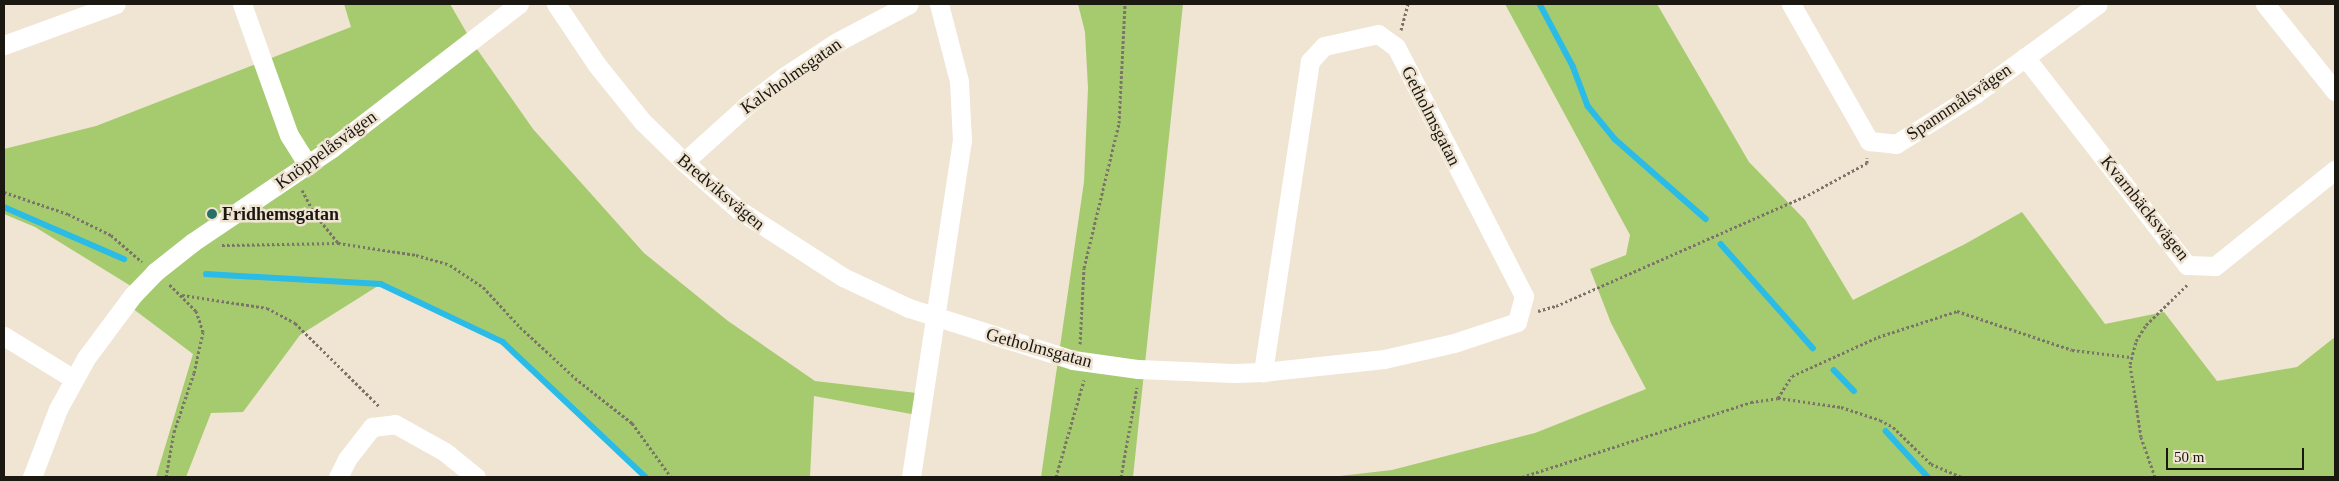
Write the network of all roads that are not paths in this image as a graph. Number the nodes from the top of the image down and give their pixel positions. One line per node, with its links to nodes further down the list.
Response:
1 (116, 4): 10 (street)
2 (242, 4): 14 (street)
3 (519, 4): 14 (street, Knöppelåsvägen)
4 (556, 4): 13 (street, Bredviksvägen)
5 (909, 4): 13 (street, Kalvholmsgatan)
6 (940, 4): 16 (street)
7 (1791, 4): 11 (street, Spannmålsvägen)
8 (2098, 4): 11 (street, Spannmålsvägen)
9 (2265, 4): 12 (street)
10 (4, 45)
11 (2025, 57): 15 (street, Kvarnbäcksvägen)
12 (2335, 91)
13 (684, 162): 16 (street, Bredviksvägen)
14 (308, 165): 19 (street, Knöppelåsvägen)
15 (2335, 170)
16 (937, 317): 18 (street, Getholmsgatan); 23 (street)
17 (4, 336): 19 (street)
18 (1263, 372): 18 (street, Getholmsgatan)
19 (74, 379): 20 (street, Knöppelåsvägen)
20 (32, 477)
21 (338, 477): 22 (street)
22 (476, 477)
23 (911, 477)

